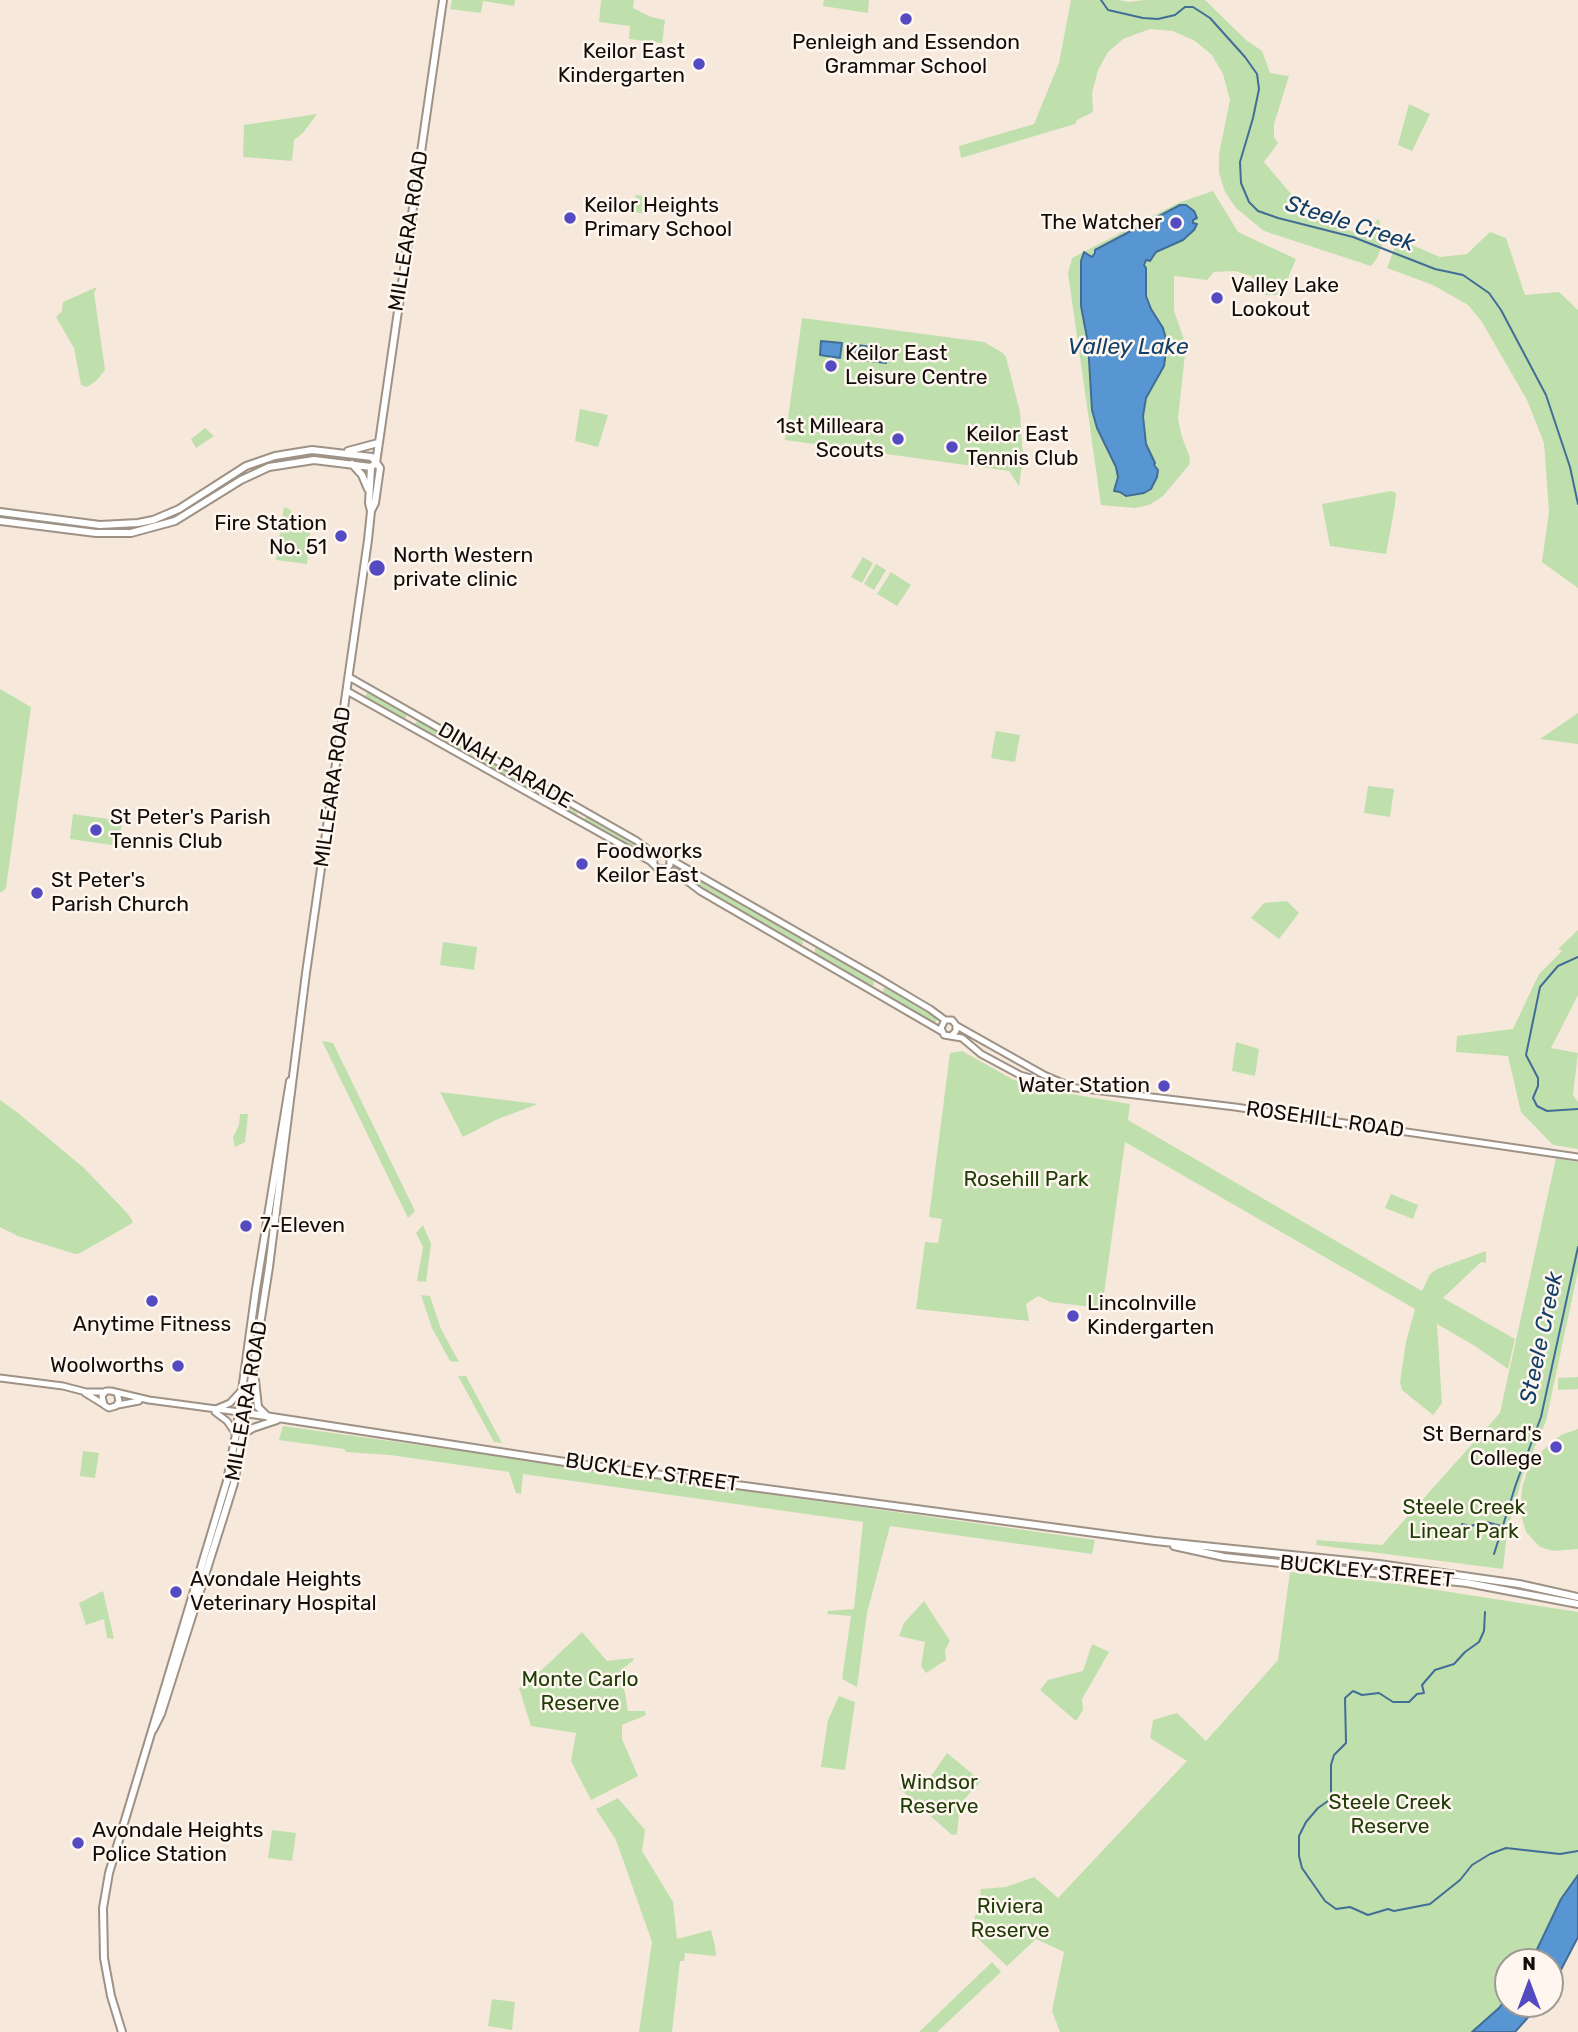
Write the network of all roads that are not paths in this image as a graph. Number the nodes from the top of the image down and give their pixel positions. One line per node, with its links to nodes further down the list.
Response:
1 (443, 0): 2 (main road, MILLEARA ROAD)
2 (378, 443): 3 (main road); 5 (main road, MILLEARA ROAD)
3 (343, 453): 5 (main road); 8 (main road)
4 (352, 464): 5 (main road); 6 (main road); 9 (main road)
5 (374, 465): 6 (main road, MILLEARA ROAD); 7 (main road, MILLEARA ROAD)
6 (369, 491): 7 (main road, MILLEARA ROAD)
7 (371, 511): 10 (main road, MILLEARA ROAD)
8 (0, 512)
9 (0, 521)
10 (349, 677): 11 (main road, MILLEARA ROAD); 12 (street, DINAH PARADE)
11 (347, 691): 14 (street, DINAH PARADE); 20 (main road, MILLEARA ROAD)
12 (661, 853): 13 (street); 14 (street)
13 (670, 859): 15 (street); 16 (street)
14 (654, 864): 15 (street)
15 (663, 870): 18 (street)
16 (945, 1020): 17 (street); 18 (street)
17 (956, 1026): 19 (street); 21 (street, ROSEHILL ROAD)
18 (941, 1031): 19 (street)
19 (952, 1035): 21 (street, ROSEHILL ROAD)
20 (295, 1062): 23 (main road, MILLEARA ROAD); 25 (main road, MILLEARA ROAD)
21 (1071, 1086): 22 (street, ROSEHILL ROAD)
22 (1578, 1157)
23 (254, 1364): 33 (main road, MILLEARA ROAD); 34 (main road)
24 (0, 1378): 26 (street)
25 (242, 1389): 32 (street); 33 (main road, MILLEARA ROAD)
26 (79, 1390): 27 (street); 30 (street)
27 (106, 1392): 28 (street); 30 (street)
28 (117, 1393): 29 (street, BUCKLEY STREET); 31 (street)
29 (149, 1401): 31 (street, BUCKLEY STREET); 32 (street, BUCKLEY STREET)
30 (103, 1404): 31 (street)
31 (117, 1406)
32 (213, 1410): 33 (street, BUCKLEY STREET); 36 (street)
33 (243, 1413): 34 (main road, BUCKLEY STREET); 36 (main road, MILLEARA ROAD)
34 (268, 1417): 35 (main road, BUCKLEY STREET)
35 (279, 1420): 36 (main road); 37 (main road, BUCKLEY STREET)
36 (240, 1434): 40 (main road, MILLEARA ROAD)
37 (1155, 1541): 38 (main road, BUCKLEY STREET); 39 (main road, BUCKLEY STREET)
38 (1578, 1597)
39 (1578, 1604)
40 (122, 2032)

